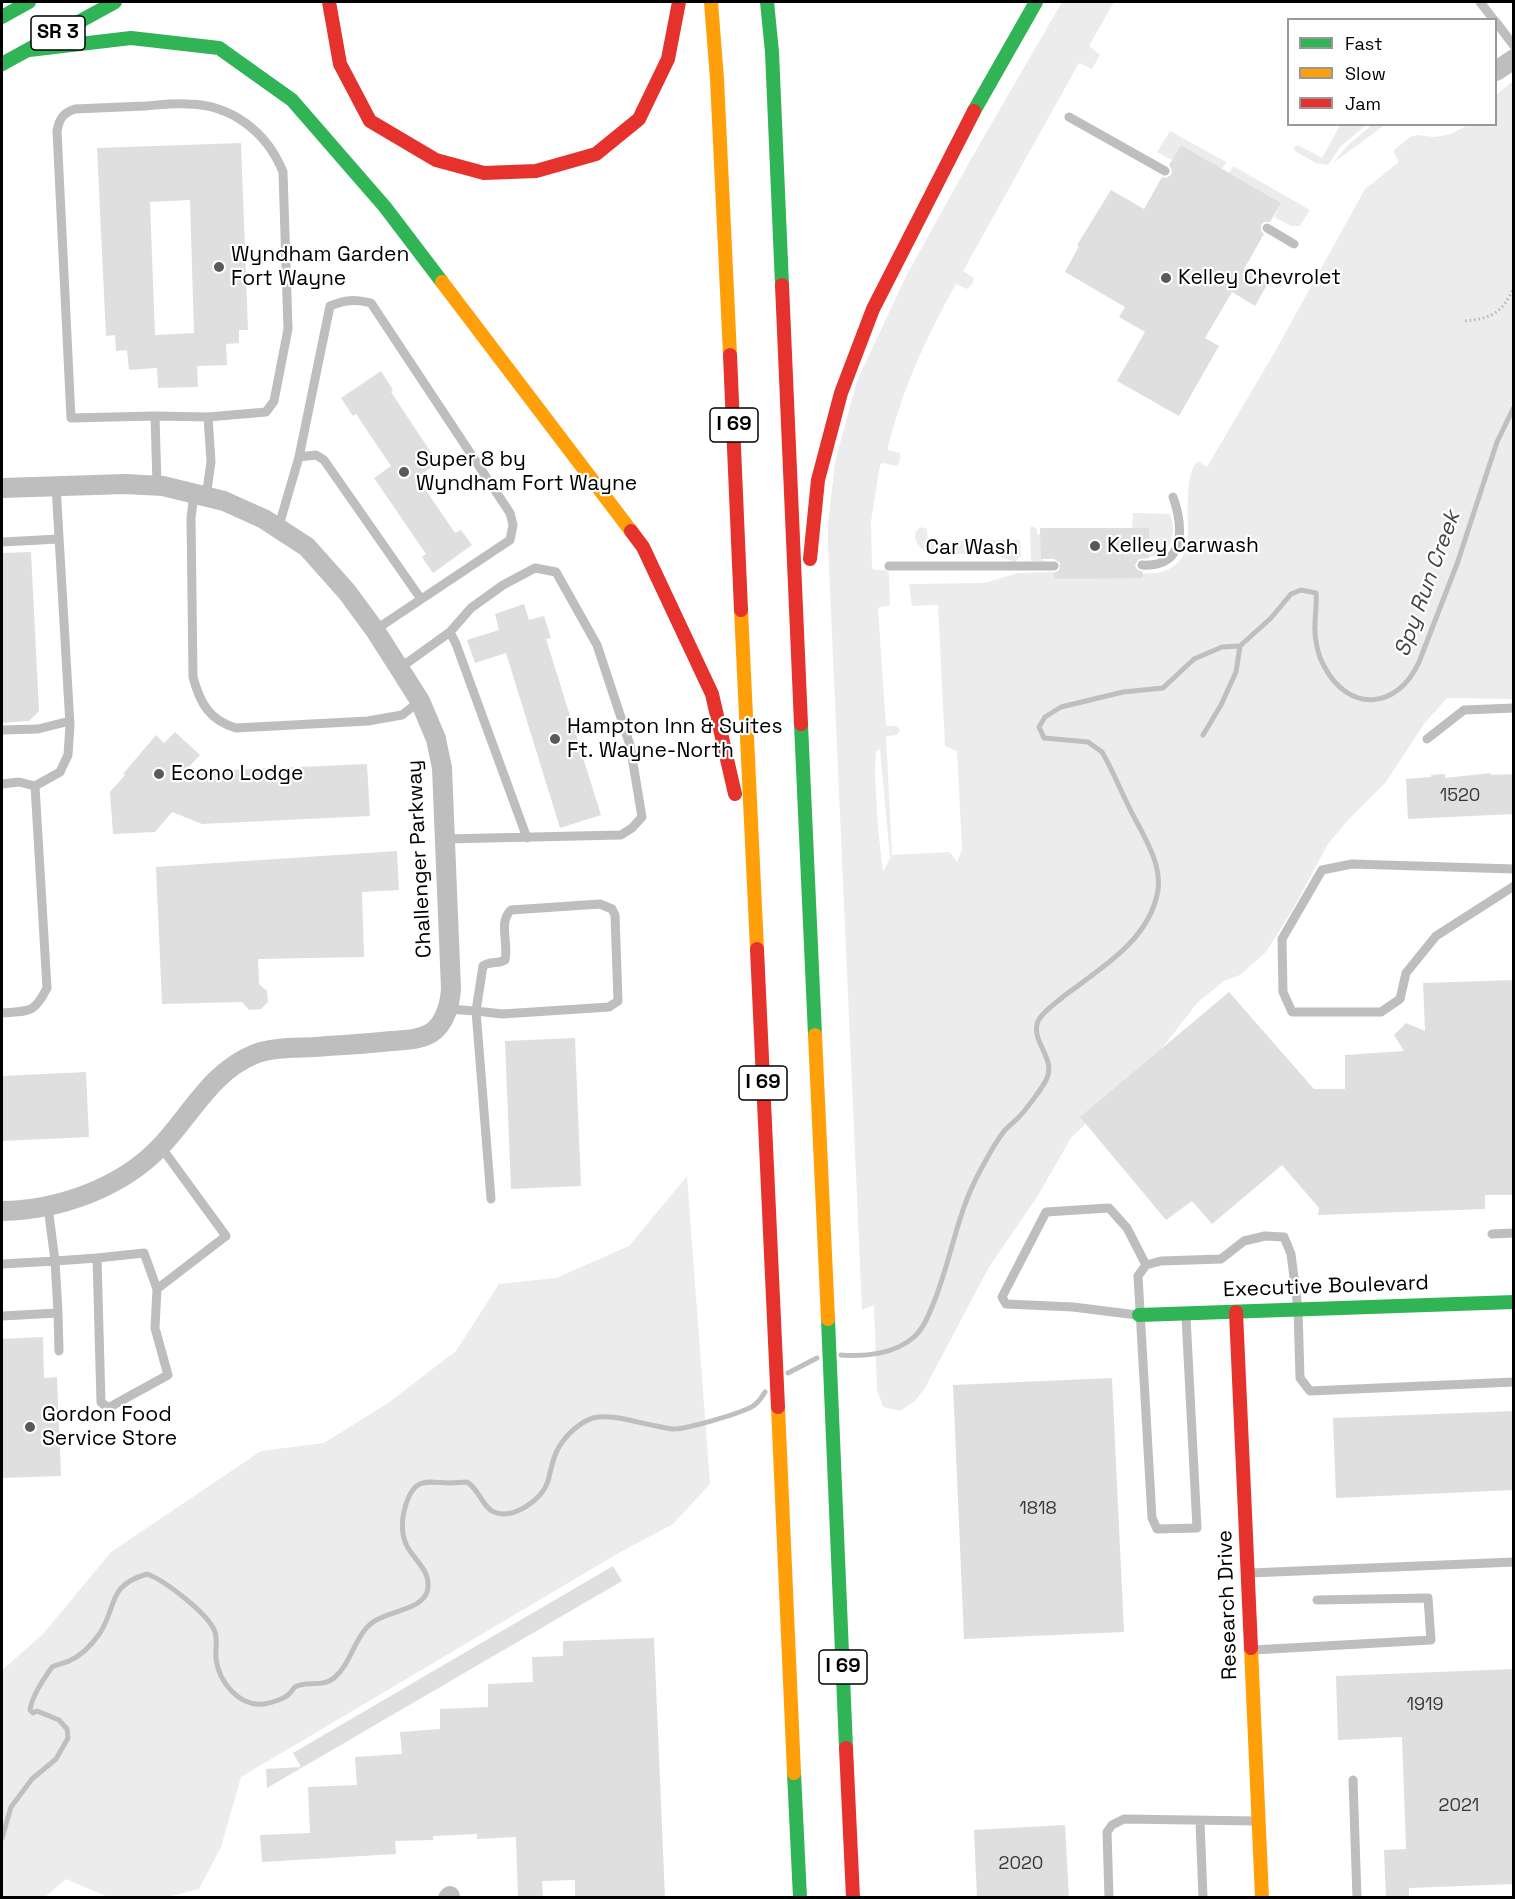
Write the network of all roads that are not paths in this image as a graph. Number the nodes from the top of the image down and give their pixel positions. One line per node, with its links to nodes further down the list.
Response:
1 (29, 2): 9 (main road, SR 3)
2 (115, 2): 13 (main road, SR 3)
3 (329, 2): 4 (main road)
4 (679, 2)
5 (711, 2): 49 (main road, I 69)
6 (767, 2): 39 (main road, I 69)
7 (1036, 2): 39 (main road)
8 (1480, 2): 10 (lane)
9 (2, 17)
10 (1493, 18)
11 (1497, 24): 12 (lane)
12 (1514, 46)
13 (29, 50): 15 (main road, SR 3); 49 (main road)
14 (1514, 59): 16 (street)
15 (2, 64)
16 (1497, 70)
17 (1069, 117): 18 (lane)
18 (1165, 171)
19 (1267, 228): 20 (lane)
20 (1294, 244)
21 (155, 416): 22 (lane); 22 (lane); 24 (lane)
22 (208, 417): 27 (lane)
23 (299, 457): 29 (lane); 35 (lane); 35 (lane)
24 (157, 485): 25 (street, Challenger Parkway); 27 (street, Challenger Parkway)
25 (56, 486): 26 (street, Challenger Parkway); 30 (lane)
26 (2, 488)
27 (200, 495): 29 (street, Challenger Parkway); 40 (lane)
28 (1173, 497): 32 (lane)
29 (278, 529): 36 (street, Challenger Parkway)
30 (59, 539): 31 (lane); 42 (lane)
31 (2, 542)
32 (1142, 565)
33 (890, 566): 34 (lane, Car Wash)
34 (1054, 566)
35 (421, 599): 36 (lane)
36 (375, 630): 38 (street, Challenger Parkway)
37 (450, 632): 38 (lane); 47 (lane); 47 (lane)
38 (400, 669): 40 (street, Challenger Parkway)
39 (799, 686): 83 (main road, I 69)
40 (420, 701): 48 (street, Challenger Parkway)
41 (1514, 708): 44 (lane)
42 (70, 721): 43 (lane); 46 (lane)
43 (2, 730)
44 (1427, 739)
45 (2, 783): 46 (lane)
46 (35, 786): 54 (lane)
47 (527, 838): 48 (lane)
48 (445, 839): 52 (street, Challenger Parkway)
49 (753, 848): 82 (main road, I 69)
50 (1514, 869): 51 (lane)
51 (1514, 886)
52 (447, 1009): 53 (lane); 55 (street)
53 (476, 1011): 53 (lane); 56 (lane)
54 (2, 1013)
55 (161, 1147): 57 (street); 65 (lane)
56 (491, 1199)
57 (48, 1207): 58 (street); 62 (lane)
58 (2, 1211)
59 (1492, 1233): 60 (lane)
60 (1514, 1233)
61 (97, 1258): 62 (lane); 65 (lane); 65 (lane)
62 (55, 1261): 63 (lane); 69 (lane)
63 (2, 1264)
64 (1146, 1265): 67 (lane); 71 (lane); 71 (lane)
65 (157, 1289)
66 (1514, 1302): 67 (main road, Executive Boulevard)
67 (1298, 1309): 68 (main road, Executive Boulevard); 74 (lane)
68 (1236, 1312): 70 (main road, Executive Boulevard); 76 (main road, Research Drive)
69 (58, 1313): 72 (lane); 73 (lane)
70 (1185, 1314): 71 (main road, Executive Boulevard); 71 (lane)
71 (1139, 1315)
72 (2, 1316)
73 (60, 1351)
74 (1514, 1382)
75 (1514, 1562): 76 (lane)
76 (1247, 1574): 78 (main road, Research Drive)
77 (1317, 1600): 78 (lane)
78 (1251, 1650): 81 (main road, Research Drive)
79 (1353, 1780): 87 (lane)
80 (1200, 1821): 81 (lane); 84 (lane); 85 (lane)
81 (1258, 1821): 86 (main road, Research Drive)
82 (800, 1898)
83 (853, 1898)
84 (1110, 1898)
85 (1203, 1898)
86 (1262, 1898)
87 (1357, 1898)

